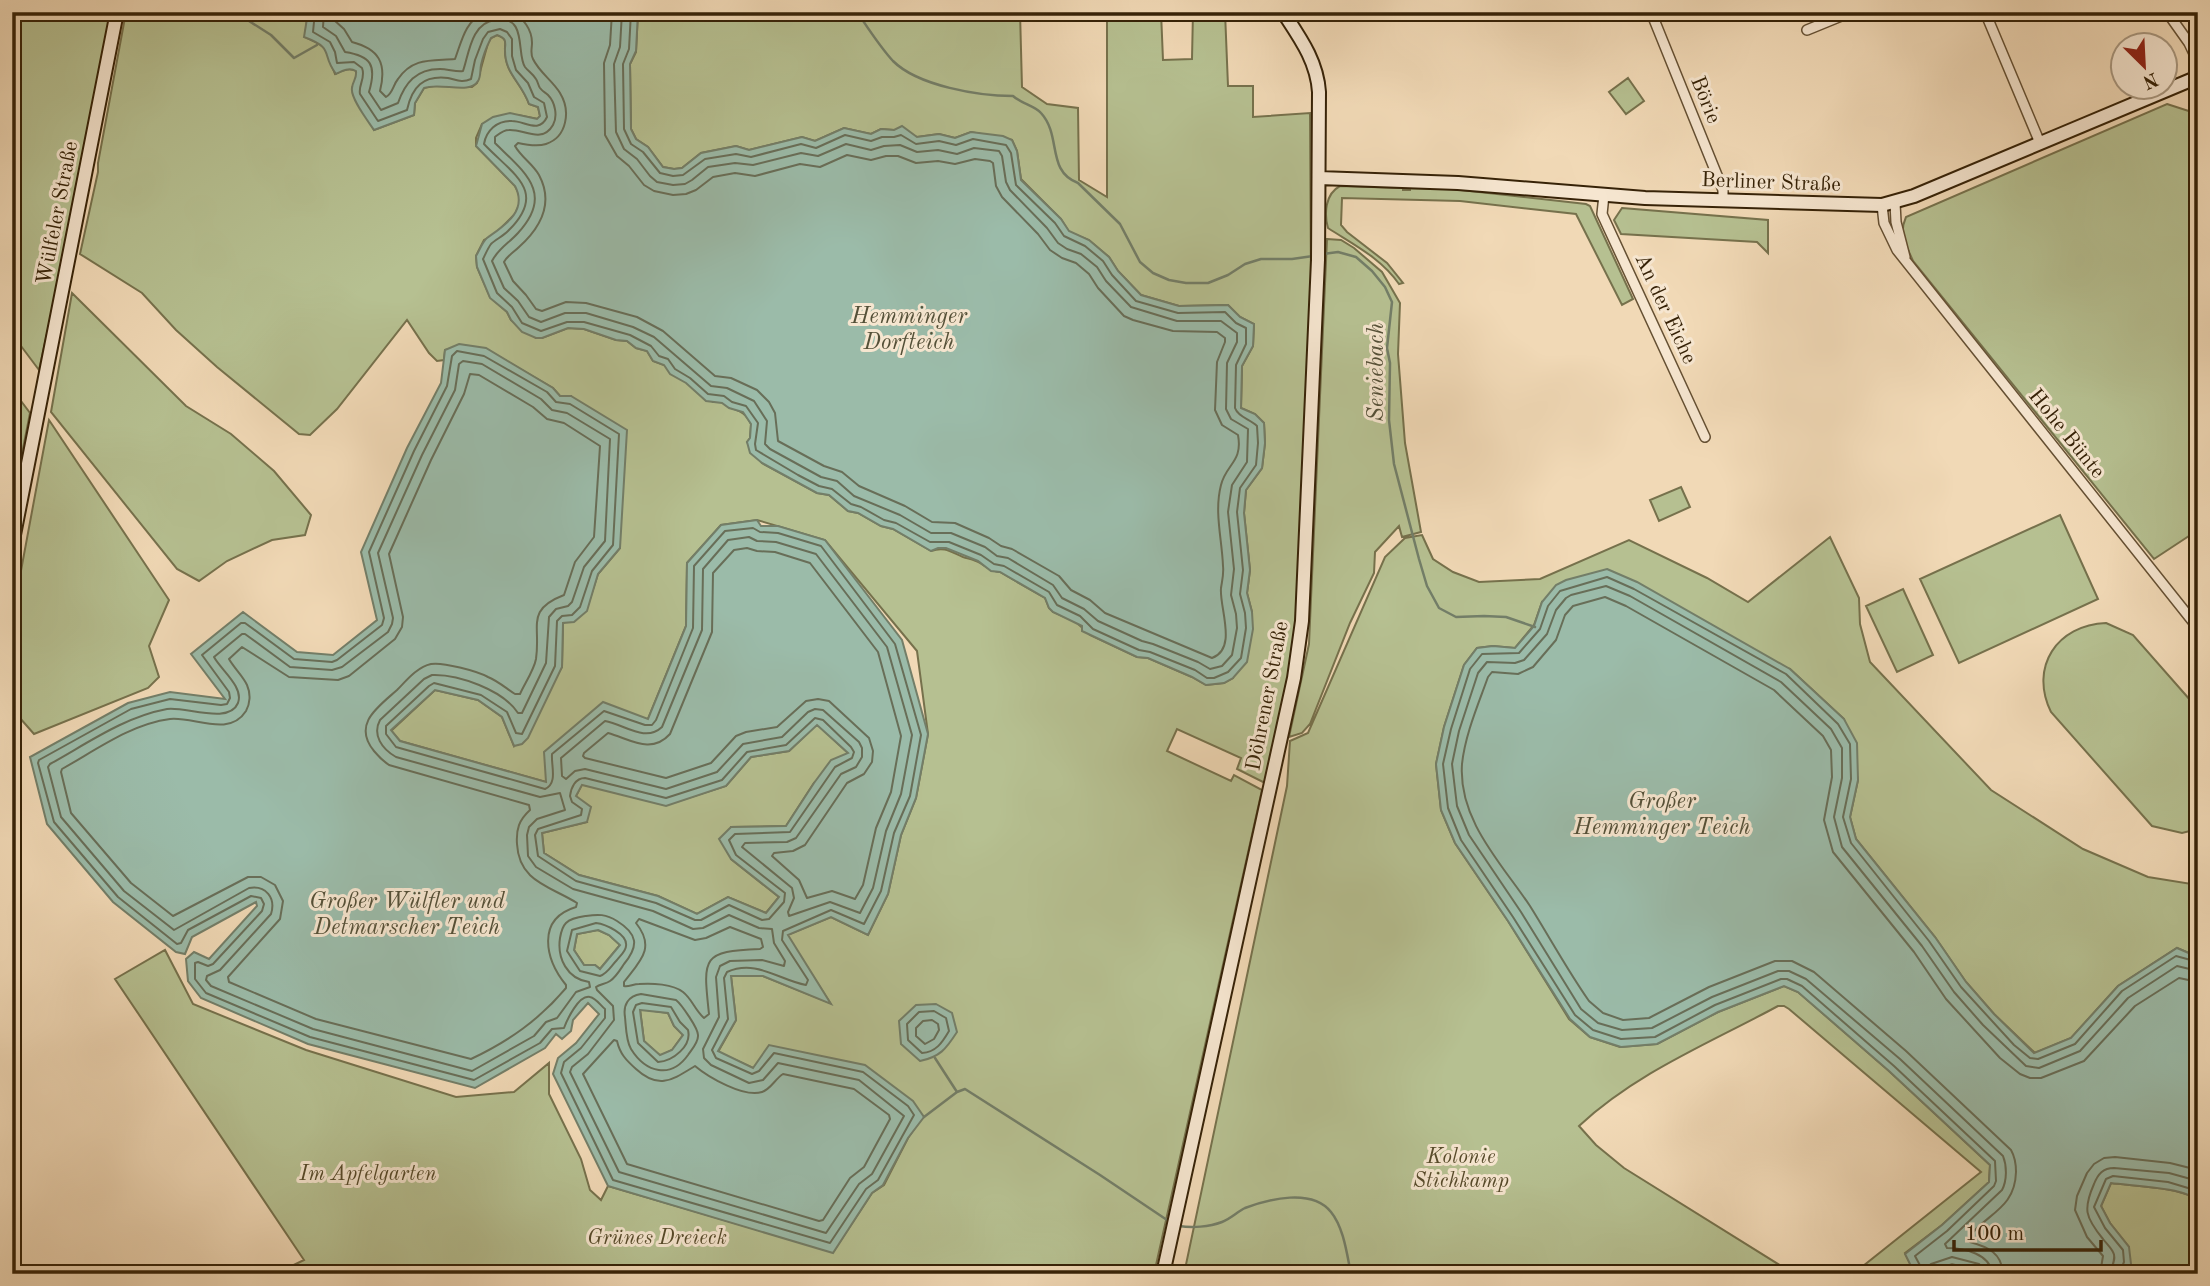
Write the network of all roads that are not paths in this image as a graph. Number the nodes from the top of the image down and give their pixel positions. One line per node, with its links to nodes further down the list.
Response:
1 (117, 12): 16 (street, Wülfeler Straße)
2 (1283, 12): 11 (street, Döhrener Straße)
3 (1651, 12): 13 (street, Börie)
4 (1851, 12): 7 (street)
5 (1985, 12): 10 (street)
6 (2167, 12): 8 (street)
7 (1807, 30)
8 (2198, 62)
9 (2198, 77): 10 (street, Berliner Straße)
10 (2039, 143): 14 (street, Berliner Straße)
11 (1319, 178): 12 (street, Berliner Straße); 18 (street, Döhrener Straße)
12 (1604, 195): 13 (street, Berliner Straße); 15 (street, An der Eiche)
13 (1723, 201): 14 (street, Berliner Straße)
14 (1888, 204): 17 (street, Hohe Bünte)
15 (1705, 437)
16 (12, 545)
17 (2198, 628)
18 (1163, 1274)

